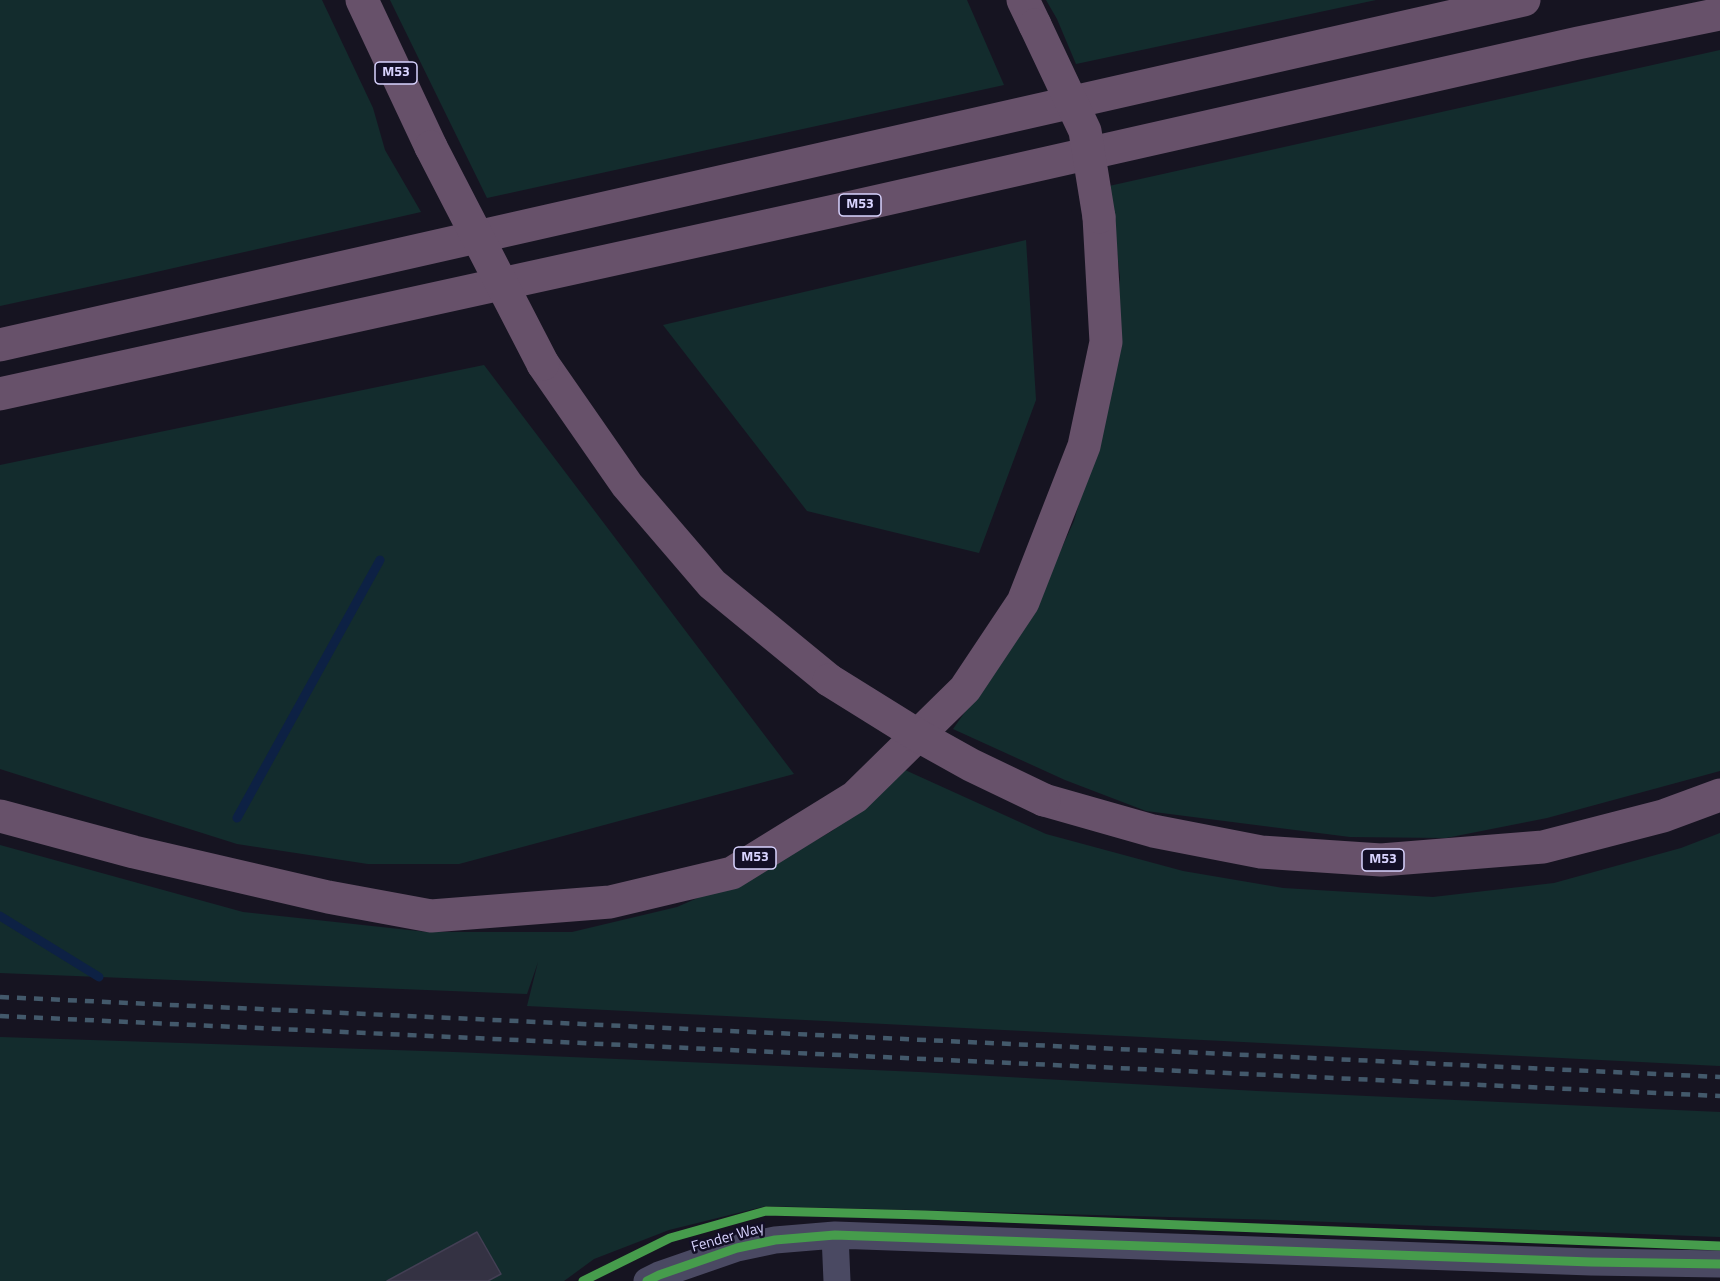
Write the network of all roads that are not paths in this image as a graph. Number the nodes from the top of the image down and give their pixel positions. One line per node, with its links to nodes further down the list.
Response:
1 (362, 0): 7 (highway, M53, bridge)
2 (1524, 0): 5 (highway)
3 (1029, 12): 8 (highway, M53, bridge)
4 (1720, 14): 6 (highway, M53)
5 (0, 345)
6 (0, 394)
7 (1720, 795)
8 (0, 816)
9 (836, 1235): 10 (street, Fender Way); 11 (street, Fender Way); 12 (street)
10 (1720, 1264)
11 (647, 1281)
12 (837, 1281)

